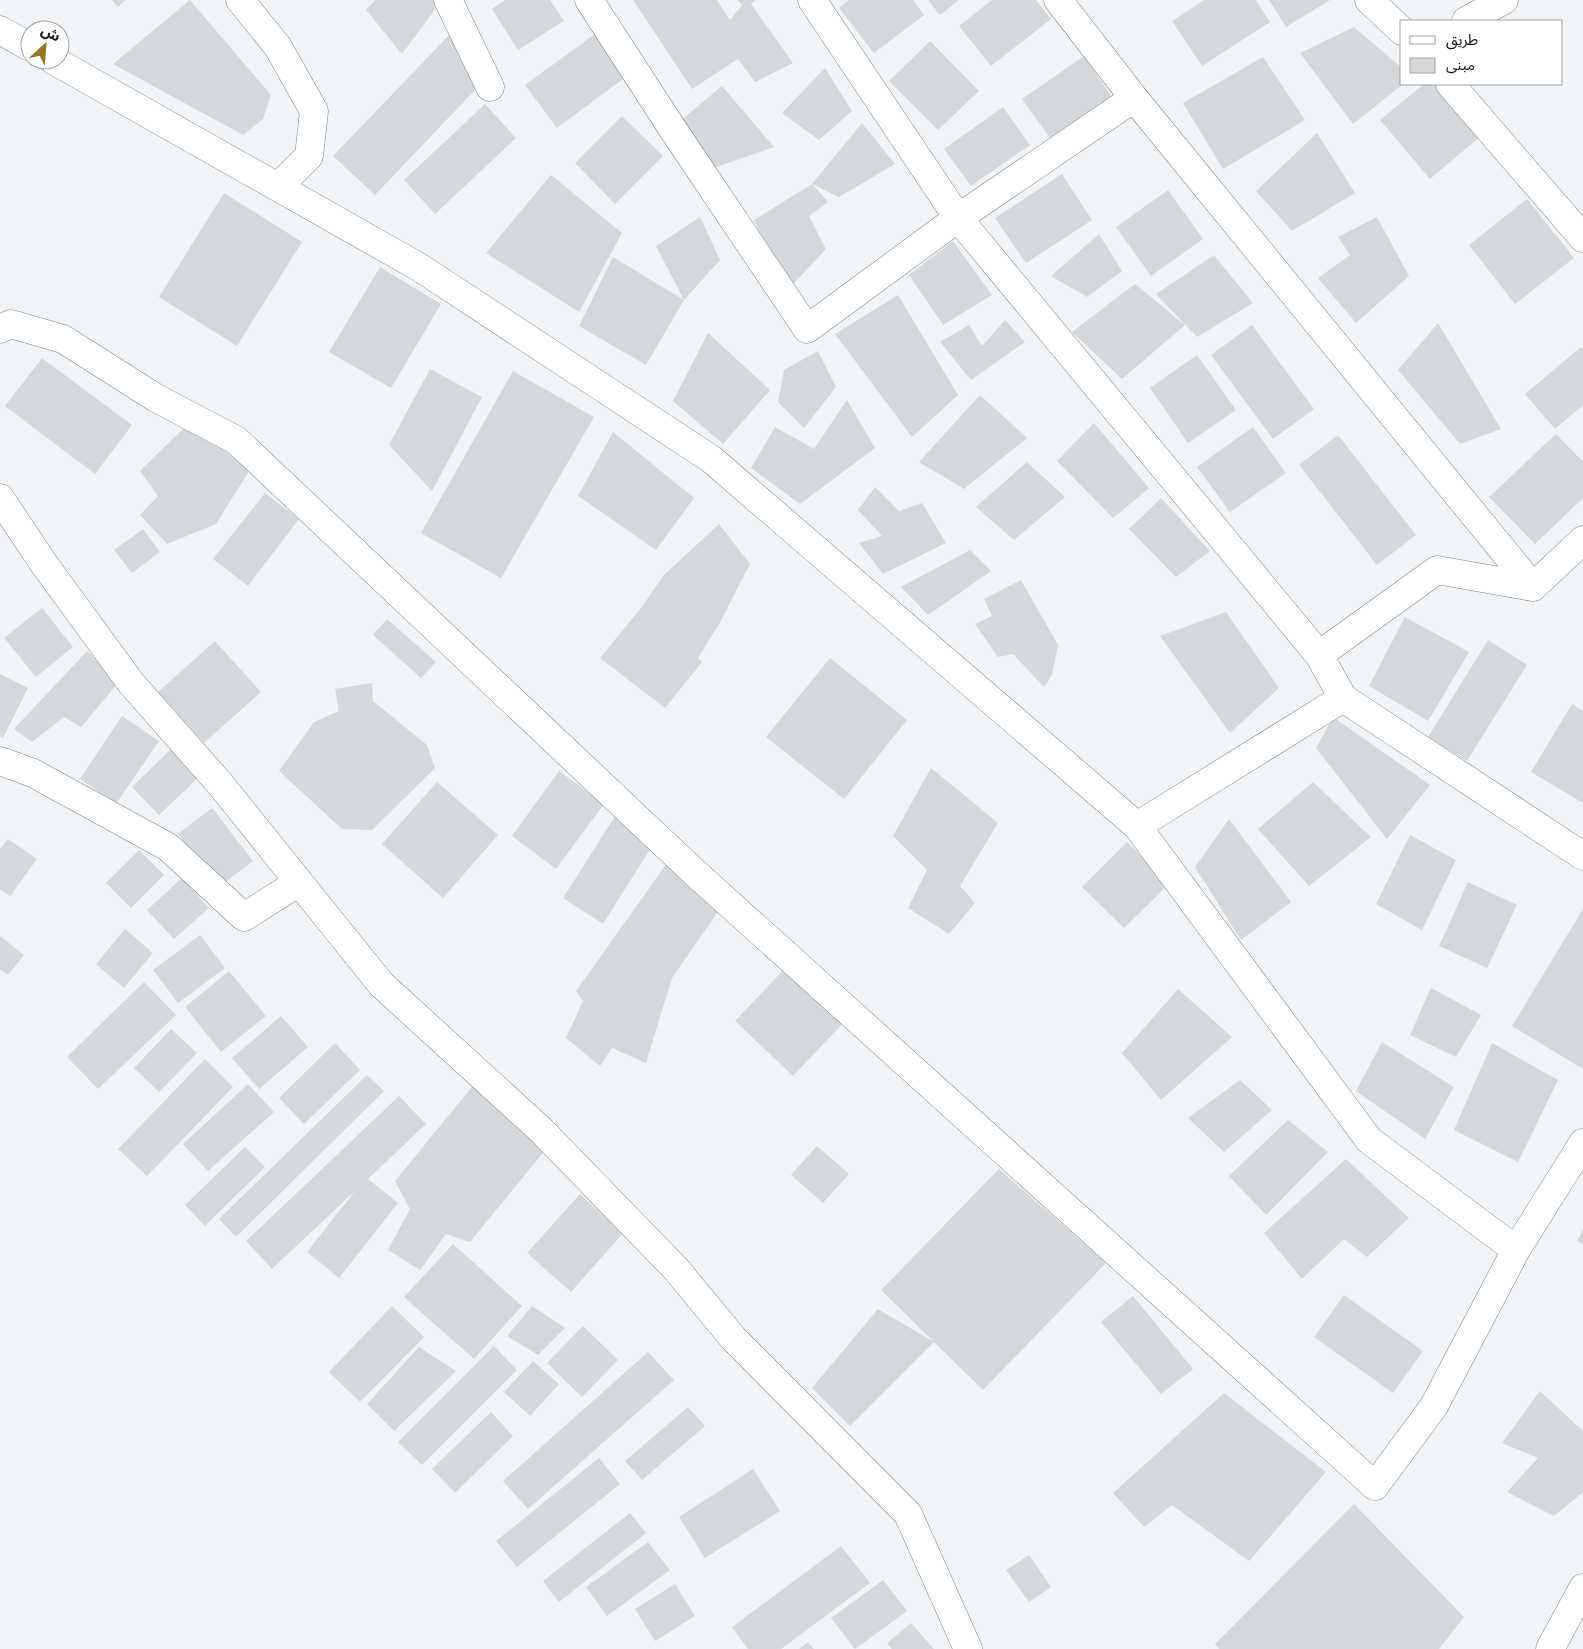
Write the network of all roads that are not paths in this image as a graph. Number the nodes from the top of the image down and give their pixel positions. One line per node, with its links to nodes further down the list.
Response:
1 (240, 0): 16 (street)
2 (448, 0): 14 (street)
3 (589, 0): 17 (street)
4 (812, 0): 17 (street)
5 (1058, 0): 15 (street)
6 (1369, 0): 9 (street)
7 (1504, 0): 8 (street)
8 (1468, 20)
9 (1400, 29)
10 (0, 30): 11 (street)
11 (20, 41)
12 (70, 70): 16 (street)
13 (1451, 85): 18 (street)
14 (490, 87)
15 (1134, 98): 17 (street); 22 (street)
16 (278, 187): 26 (street)
17 (958, 218): 23 (street)
18 (1583, 238)
19 (0, 329): 30 (street)
20 (0, 498): 28 (street)
21 (1583, 540): 22 (street)
22 (1532, 587): 23 (street)
23 (1319, 655): 24 (street)
24 (1343, 698): 26 (street); 27 (street)
25 (0, 761): 28 (street)
26 (1138, 826): 30 (street)
27 (1583, 856)
28 (299, 882): 32 (street)
29 (1583, 1144): 30 (street)
30 (1516, 1250)
31 (1583, 1588): 33 (street)
32 (968, 1649)
33 (1550, 1649)

